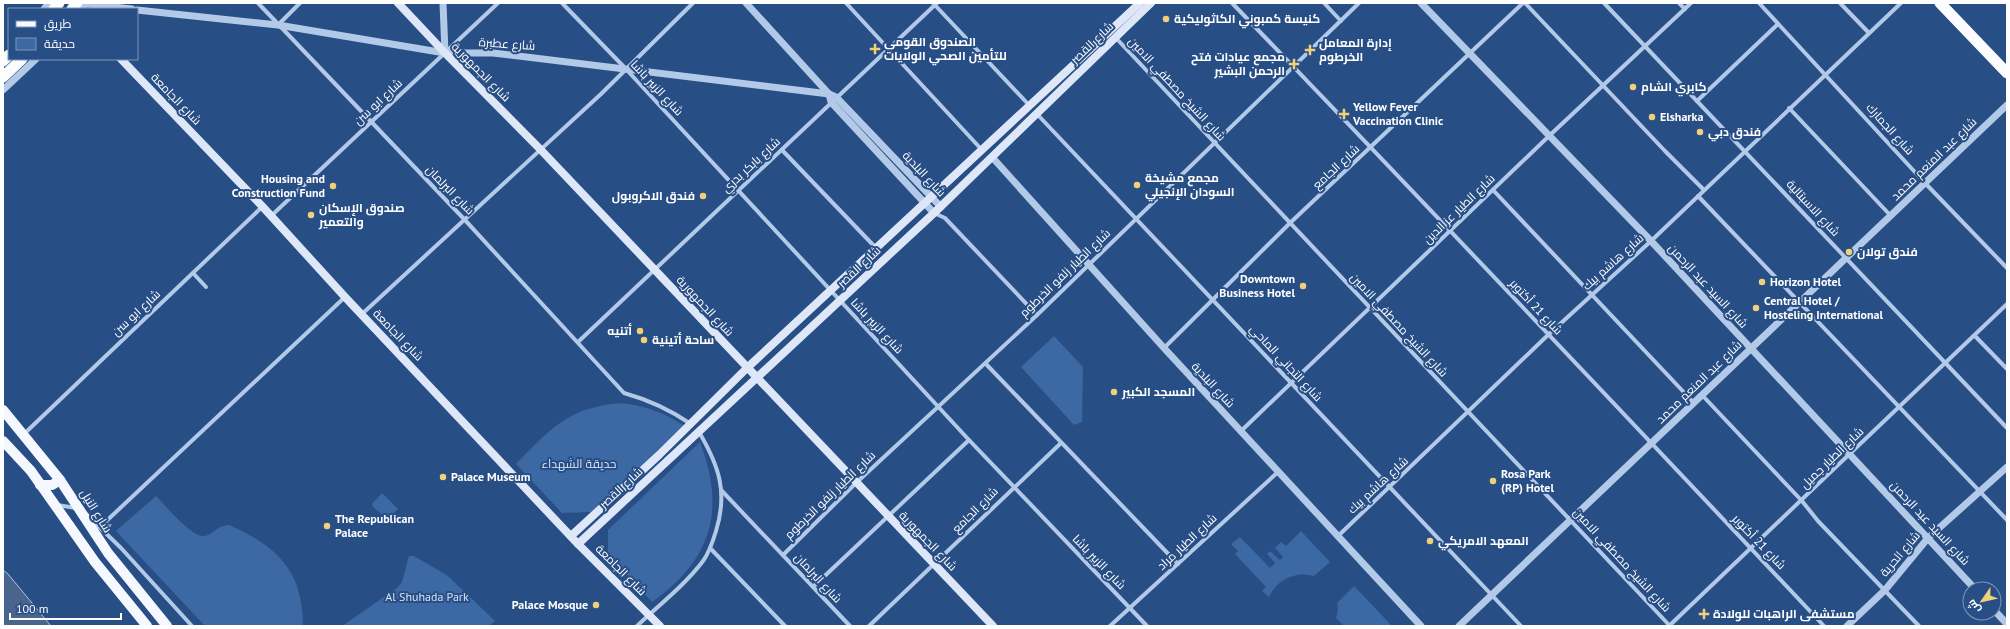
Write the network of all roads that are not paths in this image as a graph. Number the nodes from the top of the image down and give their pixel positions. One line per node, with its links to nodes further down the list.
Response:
1 (258, 3): 32 (street, شارع البرلمان)
2 (300, 3): 32 (street)
3 (398, 3): 37 (main road, شارع الجمهورية)
4 (443, 3): 37 (street)
5 (498, 3): 37 (street, شارع ابو سن)
6 (562, 3): 44 (street, شارع الزبير باشا)
7 (693, 3): 44 (street)
8 (746, 3): 50 (street, شارع البلدية)
9 (846, 3): 36 (street)
10 (1140, 3): 52 (main road, شارع القصر)
11 (1151, 3): 34 (main road, شارع القصر)
12 (1232, 3): 43 (street, شارع 21 أكتوبر)
13 (1324, 3): 30 (street)
14 (1359, 3): 30 (street, شارع الطيار زلفو الخرطوم)
15 (1421, 3): 38 (street, شارع السيد عبد الرحمن)
16 (1524, 3): 38 (street, شارع الجامع); 48 (street)
17 (1604, 3): 35 (street, شارع الاسبتالية)
18 (1679, 3): 28 (street)
19 (1691, 3): 28 (street, شارع الطيار عز الدين)
20 (1759, 3): 31 (street, شارع الجمارك)
21 (1840, 3): 33 (street)
22 (1901, 3): 33 (street, شارع هاشم بيك)
23 (1940, 3): 45 (highway)
24 (1950, 3): 42 (highway)
25 (935, 4): 36 (street, شارع بابكر بدري); 52 (street)
26 (75, 8): 27 (street)
27 (123, 8)
28 (1685, 9): 35 (street, شارع الطيار عز الدين)
29 (138, 10): 32 (street, شارع عطبرة)
30 (1341, 20): 43 (street, شارع الطيار زلفو الخرطوم)
31 (1778, 24): 46 (street, شارع الجمارك); 51 (street)
32 (278, 25): 37 (street, شارع عطبرة); 56 (street, شارع البرلمان)
33 (1869, 33): 46 (street, شارع هاشم بيك)
34 (1115, 37): 55 (main road, شارع القصر); 58 (street, شارع الشيخ مصطفي الامين)
35 (1645, 46): 48 (street, شارع الطيار عز الدين); 51 (street, شارع الاسبتالية)
36 (889, 49): 50 (street, شارع بابكر بدري); 62 (street)
37 (445, 53): 44 (street, شارع عطبرة); 56 (street, شارع ابو سن); 60 (main road, شارع الجمهورية)
38 (1470, 54): 57 (street, شارع السيد عبد الرحمن); 59 (street, شارع الجامع)
39 (21, 60): 47 (highway)
40 (35, 60): 49 (street)
41 (122, 60): 72 (main road, شارع الجامعة)
42 (2007, 63)
43 (1294, 67): 58 (street, شارع الطيار زلفو الخرطوم); 59 (street, شارع 21 أكتوبر)
44 (625, 68): 50 (street, شارع عطبرة); 60 (street); 66 (street, شارع الزبير باشا)
45 (2007, 73)
46 (1826, 74): 54 (street, شارع هاشم بيك); 65 (street, شارع الجمارك)
47 (3, 77)
48 (1603, 86): 57 (street, شارع الطيار عز الدين); 68 (street)
49 (3, 90)
50 (832, 98): 61 (street, شارع بابكر بدري); 70 (street, شارع البلدية); 71 (street, شارع البلدية)
51 (1697, 100): 63 (street, شارع الاسبتالية)
52 (1029, 105): 62 (main road, شارع القصر)
53 (2007, 105): 65 (street, شارع عبد المنعم محمد)
54 (1789, 108): 63 (street, شارع هاشم بيك); 75 (street)
55 (1036, 113): 64 (main road, شارع القصر); 77 (street, شارع التجاني الماحي)
56 (370, 122): 74 (street, شارع ابو سن); 78 (street, شارع البرلمان)
57 (1549, 136): 67 (street, شارع الطيار عز الدين); 81 (street, شارع السيد عبد الرحمن)
58 (1214, 142): 77 (street, شارع الطيار زلفو الخرطوم); 79 (street, شارع الشيخ مصطفي الامين)
59 (1372, 147): 79 (street, شارع الجامع); 80 (street, شارع 21 أكتوبر)
60 (540, 149): 78 (street); 86 (main road, شارع الجمهورية)
61 (782, 150): 66 (street, شارع بابكر بدري); 82 (street)
62 (982, 150): 70 (main road, شارع القصر)
63 (1744, 151): 68 (street, شارع هاشم بيك); 83 (street, شارع الاسبتالية)
64 (992, 156): 73 (main road, شارع القصر); 84 (street, شارع البلدية)
65 (1925, 183): 75 (street, شارع عبد المنعم محمد); 85 (street, شارع الجمارك)
66 (738, 190): 86 (street, شارع بابكر بدري); 89 (street, شارع الزبير باشا)
67 (1493, 190): 80 (street, شارع الطيار عز الدين); 90 (street)
68 (1704, 190): 69 (street, شارع هاشم بيك)
69 (1698, 196): 81 (street, شارع هاشم بيك); 94 (street)
70 (932, 197): 71 (main road, شارع القصر); 73 (street, شارع البلدية)
71 (925, 203): 73 (street, شارع البلدية); 82 (main road, شارع القصر)
72 (262, 206): 74 (main road, شارع الجامعة); 87 (street, شارع ابو سن)
73 (937, 210): 76 (street, شارع البلدية); 76 (street, شارع البلدية); 93 (main road, شارع القصر)
74 (271, 216): 91 (main road, شارع الجامعة)
75 (1891, 216): 83 (street, شارع عبد المنعم محمد)
76 (945, 218): 98 (street)
77 (1135, 218): 84 (street, شارع الطيار زلفو الخرطوم); 92 (street, شارع التجاني الماحي)
78 (464, 219): 97 (street); 101 (street, شارع البرلمان)
79 (1290, 224): 92 (street, شارع الجامع); 96 (street, شارع الشيخ مصطفي الامين)
80 (1451, 231): 96 (street, شارع الطيار عز الدين); 99 (street, شارع 21 أكتوبر)
81 (1651, 241): 90 (street, شارع هاشم بيك); 103 (street, شارع السيد عبد الرحمن)
82 (876, 249): 89 (main road, شارع القصر)
83 (1846, 258): 94 (street, شارع عبد المنعم محمد); 104 (street, شارع الاسبتالية)
84 (1088, 264): 98 (street, شارع الطيار زلفو الخرطوم); 102 (street, شارع البلدية)
85 (2007, 268)
86 (654, 270): 101 (street, شارع بابكر بدري); 106 (main road, شارع الجمهورية)
87 (192, 273): 88 (street); 120 (street, شارع ابو سن)
88 (206, 287)
89 (831, 291): 93 (street, شارع الزبير باشا); 106 (main road, شارع القصر)
90 (1592, 294): 99 (street, شارع هاشم بيك); 111 (street)
91 (345, 297): 97 (main road, شارع الجامعة); 141 (street)
92 (1213, 300): 102 (street, شارع الجامع); 109 (street, شارع التجاني الماحي)
93 (840, 301): 108 (main road, شارع القصر); 112 (street, شارع الزبير باشا)
94 (1799, 303): 103 (street, شارع عبد المنعم محمد); 113 (street)
95 (2007, 304): 100 (street, شارع الطيار جميل)
96 (1370, 308): 109 (street, شارع الطيار عز الدين); 115 (street, شارع الشيخ مصطفي الامين)
97 (362, 314): 142 (main road, شارع الجامعة)
98 (1037, 315): 105 (street, شارع الطيار زلفو الخرطوم)
99 (1548, 335): 115 (street, شارع هاشم بيك); 124 (street, شارع 21 أكتوبر)
100 (1975, 336): 104 (street, شارع الطيار جميل); 107 (street)
101 (578, 342): 116 (street, شارع البرلمان)
102 (1164, 348): 119 (street, شارع البلدية)
103 (1750, 349): 110 (street, شارع عبد المنعم محمد); 125 (street, شارع السيد عبد الرحمن)
104 (1946, 363): 113 (street, شارع الطيار جميل); 117 (street, شارع الاسبتالية)
105 (986, 364): 112 (street, شارع الطيار زلفو الخرطوم); 123 (street)
106 (747, 368): 108 (main road, شارع الجمهورية); 116 (main road, شارع القصر)
107 (2007, 369)
108 (756, 378): 118 (main road, شارع القصر); 129 (main road, شارع الجمهورية)
109 (1292, 384): 119 (street, شارع الطيار عز الدين); 132 (street, شارع التجاني الماحي)
110 (1702, 394): 111 (street, شارع عبد المنعم محمد); 135 (street)
111 (1694, 403): 124 (street, شارع عبد المنعم محمد)
112 (940, 407): 121 (street, شارع الزبير باشا); 129 (street, شارع الطيار زلفو الخرطوم)
113 (1899, 409): 125 (street, شارع الطيار جميل); 134 (street)
114 (3, 410): 120 (main road, شارع النيل)
115 (1468, 412): 132 (street, شارع هاشم بيك); 139 (street, شارع الشيخ مصطفي الامين)
116 (690, 424): 142 (main road, شارع القصر)
117 (2007, 428)
118 (699, 432): 133 (street); 146 (main road, شارع القصر)
119 (1241, 432): 127 (street, شارع البلدية)
120 (23, 434): 128 (main road, شارع النيل)
121 (969, 440): 131 (street, شارع الزبير باشا); 138 (street)
122 (3, 441): 130 (main road)
123 (1061, 443): 131 (street, شارع الجامع); 150 (street)
124 (1650, 444): 139 (street, شارع عبد المنعم محمد); 148 (street, شارع 21 أكتوبر)
125 (1850, 454): 135 (street, شارع الطيار جميل); 145 (street, شارع السيد عبد الرحمن)
126 (2007, 466): 134 (street, شارع الحرية)
127 (1278, 472): 143 (street, شارع البلدية); 150 (street, شارع الطيار مراد)
128 (60, 480): 130 (main road); 137 (main road, شارع النيل)
129 (856, 483): 138 (main road, شارع الجمهورية); 149 (street, شارع الطيار زلفو الخرطوم)
130 (40, 485): 136 (main road)
131 (1013, 487): 151 (street, شارع الجامع); 156 (street, شارع الزبير باشا)
132 (1390, 487): 143 (street, شارع هاشم بيك); 155 (street, شارع التجاني الماحي)
133 (722, 491): 147 (street); 149 (street, شارع البرلمان)
134 (1980, 491): 140 (street); 145 (street, شارع الحرية)
135 (1802, 501): 148 (street, شارع الطيار جميل); 154 (street)
136 (55, 505): 137 (street); 144 (main road)
137 (78, 508): 141 (main road, شارع النيل)
138 (888, 516): 151 (main road, شارع الجمهورية); 153 (street)
139 (1570, 520): 155 (street, شارع عبد المنعم محمد); 172 (street, شارع الشيخ مصطفي الامين)
140 (2007, 520)
141 (97, 530): 144 (main road); 159 (main road, شارع النيل); 160 (street)
142 (571, 536): 146 (main road, شارع الجامعة)
143 (1338, 536): 169 (street, شارع البلدية)
144 (76, 537): 158 (main road)
145 (1928, 538): 152 (street, شارع السيد عبد الرحمن); 154 (street, شارع الحرية)
146 (578, 544): 157 (main road, شارع الجامعة)
147 (710, 548): 157 (street); 163 (street)
148 (1752, 549): 172 (street, شارع الطيار جميل); 173 (street, شارع 21 أكتوبر)
149 (783, 555): 153 (street, شارع البرلمان)
150 (1178, 564): 156 (street, شارع الطيار مراد)
151 (935, 565): 165 (street, شارع الجامع); 166 (main road, شارع الجمهورية)
152 (1968, 581)
153 (813, 587): 164 (street, شارع البرلمان)
154 (1885, 590): 174 (street, شارع الحرية); 175 (street)
155 (1492, 595): 170 (street, شارع عبد المنعم محمد); 171 (street, شارع التجاني الماحي)
156 (1130, 607): 167 (street, شارع الطيار مراد); 168 (street, شارع الزبير باشا)
157 (649, 615): 161 (street); 162 (main road, شارع الجامعة)
158 (147, 626)
159 (167, 626)
160 (192, 626)
161 (638, 626)
162 (660, 626)
163 (785, 626)
164 (850, 626)
165 (869, 626)
166 (993, 626)
167 (1110, 626)
168 (1147, 626)
169 (1421, 626)
170 (1459, 626)
171 (1521, 626)
172 (1670, 626)
173 (1824, 626)
174 (1847, 626)
175 (1918, 626)

